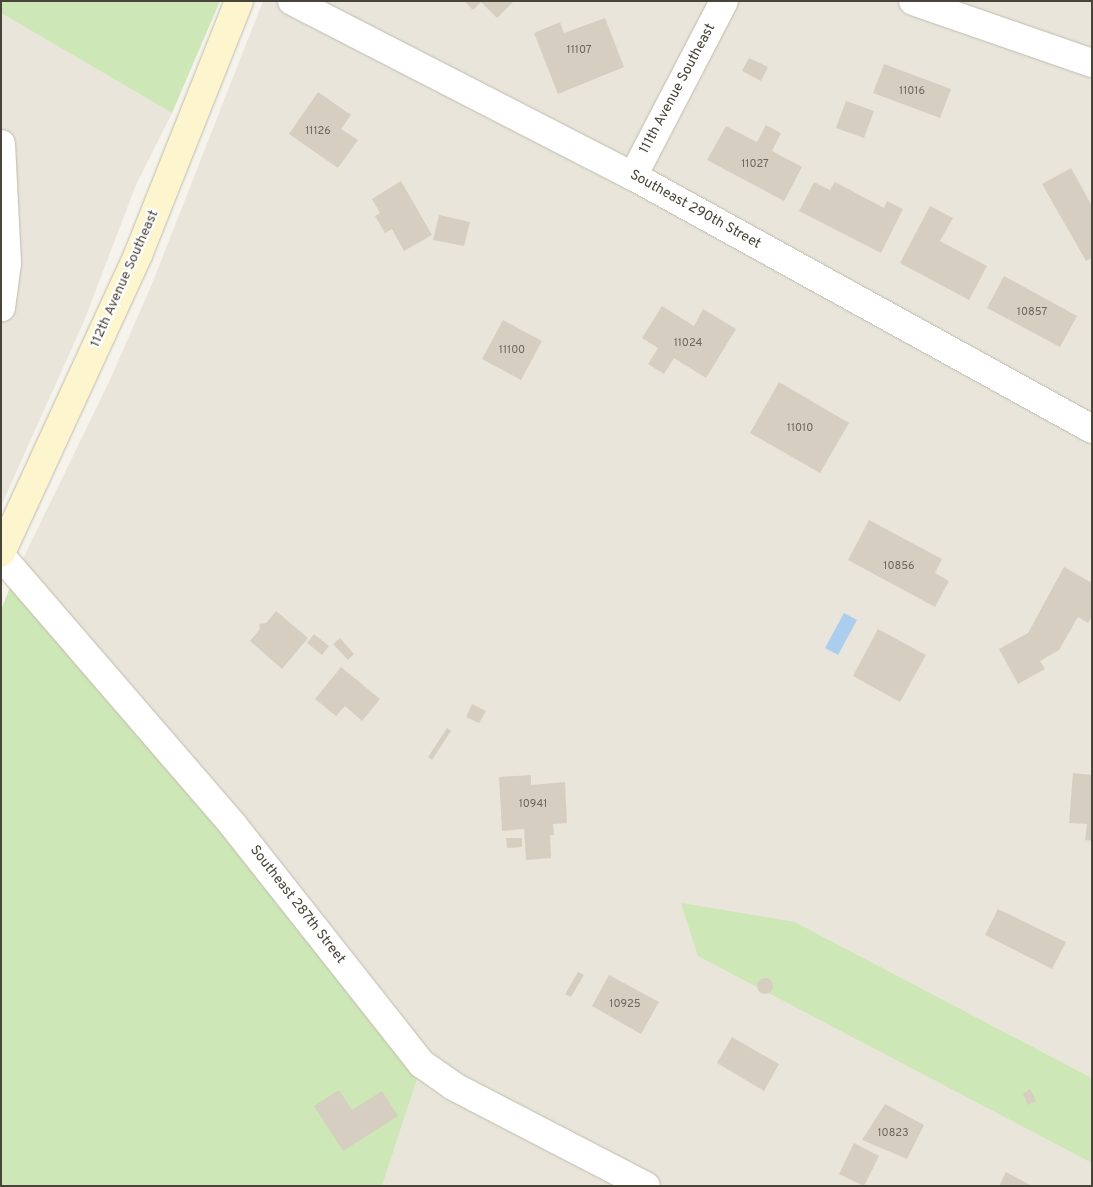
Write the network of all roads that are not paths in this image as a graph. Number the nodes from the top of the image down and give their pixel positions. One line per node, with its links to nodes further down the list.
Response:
1 (239, 1): 10 (street, 112th Avenue Southeast)
2 (292, 1): 7 (street, Southeast 290th Street)
3 (724, 1): 7 (street, 111th Avenue Southeast)
4 (913, 1): 5 (street)
5 (1092, 63)
6 (1, 144): 8 (street)
7 (633, 176): 9 (street, Southeast 290th Street)
8 (1, 308)
9 (1092, 429)
10 (1, 555): 11 (street, Southeast 287th Street)
11 (646, 1186)

